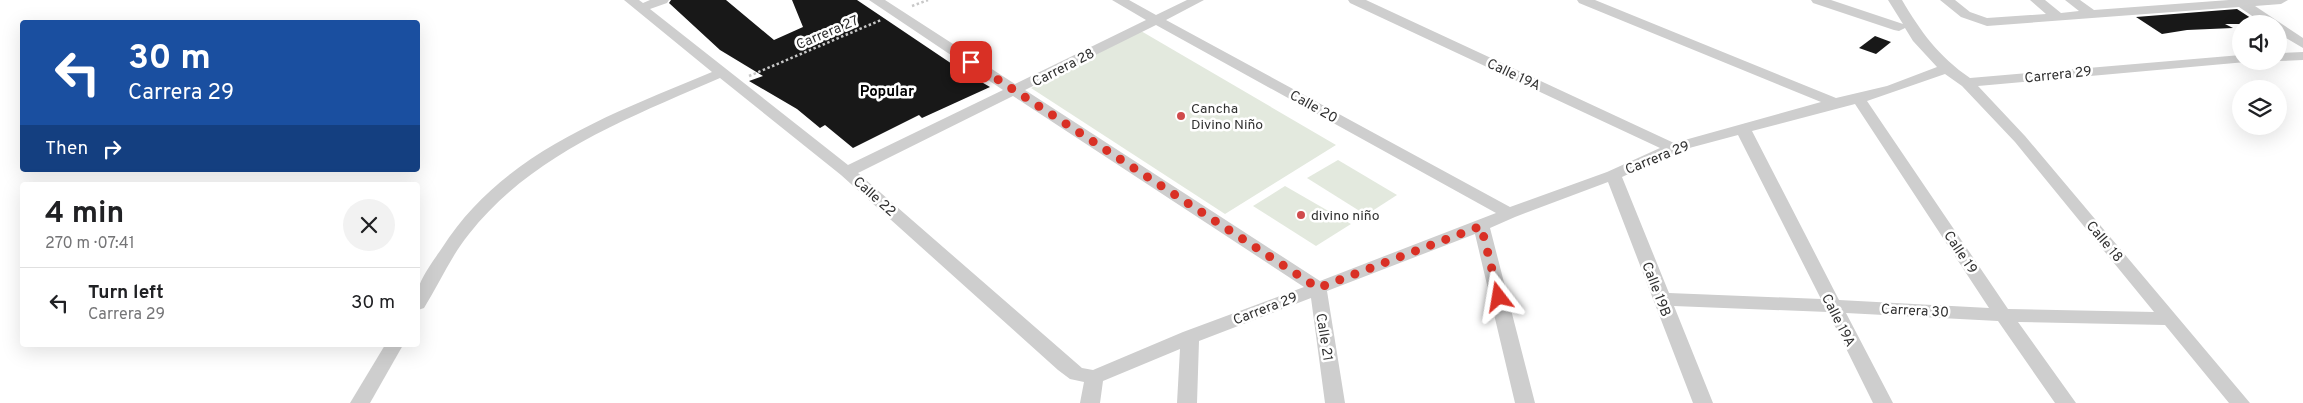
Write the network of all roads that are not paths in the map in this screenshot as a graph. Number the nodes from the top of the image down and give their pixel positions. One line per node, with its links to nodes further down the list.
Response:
1 (662, 0): 15 (street)
2 (876, 0): 30 (street)
3 (1119, 0): 19 (street, Calle 20)
4 (1197, 0): 19 (street, Carrera 28)
5 (1355, 0): 34 (street, Calle 19A)
6 (1584, 0): 32 (street)
7 (1818, 0): 20 (street)
8 (1849, 0): 20 (street)
9 (1895, 0): 22 (street)
10 (1947, 0): 18 (street)
11 (2038, 0): 18 (street)
12 (2072, 0): 16 (street)
13 (2281, 0): 14 (street)
14 (2240, 2): 16 (street); 17 (street)
15 (636, 4): 28 (street, Calle 22)
16 (2092, 15): 18 (street)
17 (2260, 15)
18 (2058, 17)
19 (1156, 20): 30 (street, Carrera 28); 37 (street, Calle 20)
20 (1899, 27): 22 (street)
21 (2287, 33): 23 (street)
22 (1918, 38): 27 (street)
23 (2303, 44)
24 (2303, 56): 25 (street)
25 (2287, 57)
26 (2232, 60): 29 (street, Carrera 29)
27 (1946, 68): 29 (street); 31 (street, Carrera 29)
28 (729, 77): 35 (street, Calle 22); 41 (street)
29 (1967, 83): 44 (street, Calle 18)
30 (1015, 91): 35 (street, Carrera 28); 39 (street)
31 (1859, 99): 32 (street, Carrera 29); 43 (street, Calle 19)
32 (1835, 103): 33 (street, Carrera 29)
33 (1743, 128): 34 (street, Carrera 29); 42 (street, Calle 19A)
34 (1672, 148): 36 (street, Carrera 29)
35 (848, 172): 47 (street, Calle 22)
36 (1613, 175): 37 (street, Carrera 29); 40 (street, Calle 19B)
37 (1509, 213): 38 (street, Carrera 29)
38 (1481, 226): 39 (street, Carrera 29); 52 (street)
39 (1318, 288): 45 (street, Carrera 29); 51 (street, Calle 21)
40 (1662, 299): 42 (street, Carrera 30); 53 (street, Calle 19B)
41 (420, 301)
42 (1832, 306): 43 (street, Carrera 30); 54 (street, Calle 19A)
43 (2003, 316): 44 (street, Carrera 30); 55 (street, Calle 19)
44 (2169, 319): 56 (street, Calle 18)
45 (1190, 337): 47 (street, Carrera 29); 50 (street)
46 (393, 347): 48 (street)
47 (1094, 377): 49 (street)
48 (360, 403)
49 (1090, 403)
50 (1187, 403)
51 (1335, 403)
52 (1525, 403)
53 (1703, 403)
54 (1883, 403)
55 (2066, 403)
56 (2240, 403)

